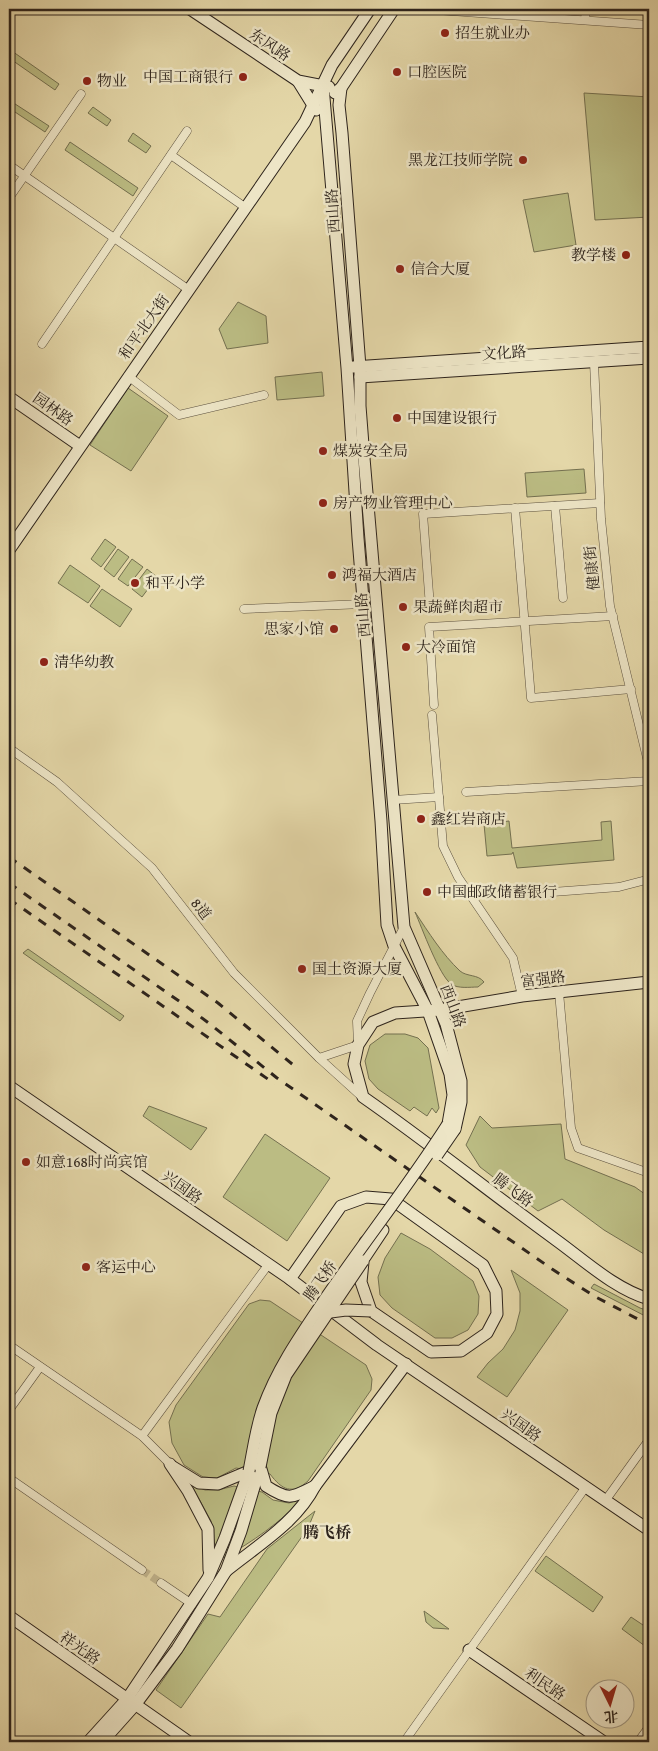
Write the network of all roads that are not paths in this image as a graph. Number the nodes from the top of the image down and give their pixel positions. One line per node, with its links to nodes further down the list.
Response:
1 (190, 9): 8 (main road, 东风路)
2 (370, 9): 9 (main road)
3 (395, 9): 10 (main road)
4 (423, 9): 6 (street)
5 (586, 9): 6 (street)
6 (585, 20): 7 (street)
7 (649, 25)
8 (298, 81): 9 (main road, 东风路); 12 (main road)
9 (323, 86): 10 (main road, 东风路); 12 (main road, 西山路)
10 (341, 88): 12 (main road, 西山路)
11 (81, 94): 16 (street)
12 (325, 105): 18 (main road, 和平北大街); 26 (main road, 西山路); 27 (main road, 西山路)
13 (187, 132): 14 (street)
14 (171, 155): 18 (street); 19 (street)
15 (9, 165): 16 (street)
16 (25, 176): 17 (street); 19 (street)
17 (9, 198)
18 (246, 208): 20 (main road, 和平北大街)
19 (114, 238): 20 (street); 21 (street)
20 (189, 290): 28 (main road, 和平北大街)
21 (42, 344)
22 (649, 347): 23 (main road, 文化路)
23 (605, 356): 24 (main road, 文化路); 25 (main road, 文化路); 27 (main road, 文化路)
24 (649, 358)
25 (594, 362): 27 (main road, 文化路); 32 (street, 健康街)
26 (347, 367): 27 (main road); 37 (main road, 西山路)
27 (360, 372): 50 (main road, 西山路)
28 (128, 376): 29 (street); 31 (main road, 和平北大街)
29 (264, 395)
30 (9, 397): 31 (main road, 园林路)
31 (80, 446): 35 (main road, 和平北大街)
32 (600, 503): 33 (street); 40 (street, 健康街)
33 (554, 506): 34 (street); 36 (street)
34 (514, 508): 38 (street); 41 (street)
35 (9, 550)
36 (563, 598)
37 (363, 604): 39 (street); 54 (main road, 西山路)
38 (430, 607)
39 (244, 610)
40 (613, 616): 41 (street); 42 (street, 健康街)
41 (524, 621): 42 (street); 43 (street)
42 (631, 689): 46 (street, 健康街)
43 (434, 705)
44 (432, 715): 49 (street)
45 (9, 748): 61 (street, 8道)
46 (649, 766)
47 (649, 781): 48 (street)
48 (466, 792)
49 (439, 797): 50 (street); 57 (street)
50 (394, 800): 53 (main road, 西山路)
51 (649, 877): 52 (street)
52 (539, 893)
53 (404, 927): 54 (street); 59 (main road, 西山路)
54 (394, 946): 58 (main road, 西山路); 60 (street)
55 (649, 982): 56 (main road, 富强路)
56 (559, 992): 57 (main road, 富强路); 65 (street)
57 (522, 996): 59 (main road, 富强路)
58 (428, 1010): 59 (main road, 富强路); 60 (main road, 富强路); 64 (main road, 西山路)
59 (440, 1010): 64 (main road, 西山路)
60 (358, 1045): 61 (street); 63 (main road)
61 (319, 1058): 63 (street, 8道)
62 (9, 1086): 68 (main road, 兴国路)
63 (363, 1097): 70 (main road, 腾飞路)
64 (452, 1126): 66 (main road, 腾飞桥, bridge); 67 (main road, 腾飞桥, bridge)
65 (649, 1172)
66 (365, 1242): 67 (main road, bridge); 73 (main road, 腾飞桥, bridge)
67 (363, 1261): 71 (main road); 72 (main road, 腾飞桥, bridge)
68 (268, 1265): 69 (main road, 兴国路); 78 (street)
69 (290, 1279): 71 (main road); 75 (main road, 兴国路)
70 (649, 1299)
71 (372, 1311): 72 (main road, bridge)
72 (327, 1312): 73 (main road, bridge); 81 (main road, 腾飞桥, bridge)
73 (314, 1315): 82 (main road, 腾飞桥, bridge)
74 (9, 1345): 76 (street)
75 (406, 1364): 84 (main road); 85 (main road, 兴国路)
76 (40, 1367): 77 (street); 78 (street)
77 (9, 1410)
78 (142, 1436): 80 (street)
79 (649, 1440): 86 (street)
80 (170, 1464): 82 (main road); 90 (main road)
81 (260, 1467): 84 (main road); 89 (main road, 腾飞桥)
82 (249, 1471): 90 (main road, 腾飞桥)
83 (9, 1478): 88 (street)
84 (315, 1486): 89 (main road)
85 (585, 1488): 86 (main road, 兴国路); 94 (street)
86 (605, 1501): 87 (main road, 兴国路)
87 (649, 1530)
88 (142, 1570)
89 (226, 1571): 95 (main road)
90 (208, 1578): 92 (main road, 腾飞桥)
91 (161, 1583): 92 (street)
92 (192, 1604): 95 (main road, 腾飞桥)
93 (9, 1616): 95 (main road, 祥光路)
94 (469, 1650): 100 (street); 101 (main road, 利民路)
95 (131, 1702): 97 (main road); 98 (main road); 99 (main road, 祥光路)
96 (649, 1727): 102 (street)
97 (88, 1742)
98 (102, 1742)
99 (189, 1742)
100 (404, 1742)
101 (604, 1742)
102 (638, 1742)

